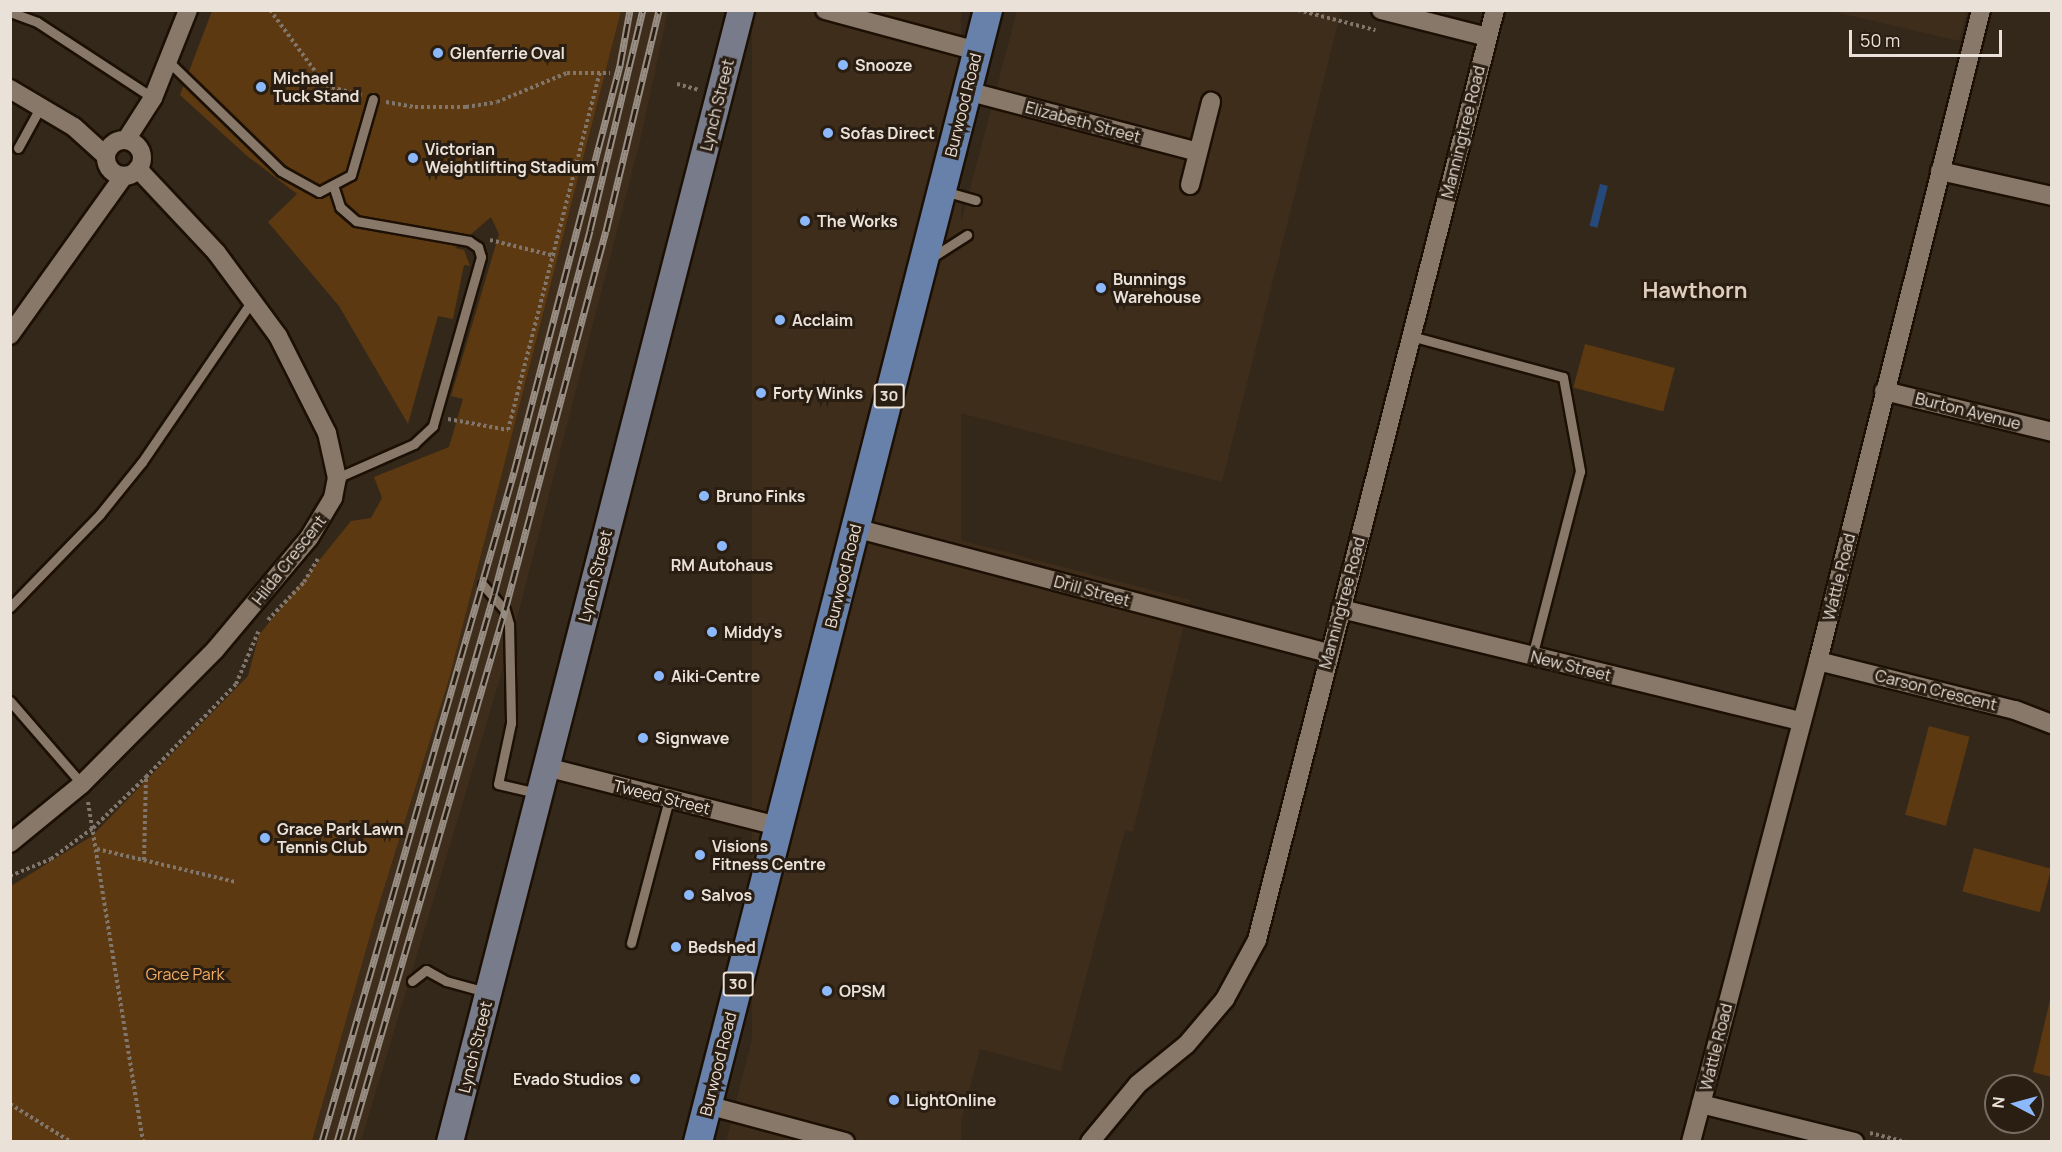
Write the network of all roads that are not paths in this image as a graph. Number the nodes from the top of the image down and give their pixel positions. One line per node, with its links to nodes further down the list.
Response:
1 (188, 10): 11 (street)
2 (741, 10): 45 (street, Lynch Street)
3 (825, 10): 10 (street)
4 (988, 10): 10 (main road, Burwood Road / 30)
5 (1381, 10): 9 (street)
6 (1495, 10): 9 (street, Manningtree Road)
7 (1982, 10): 21 (street, Wattle Road)
8 (10, 12): 14 (lane)
9 (1488, 37): 31 (street, Manningtree Road)
10 (977, 51): 13 (main road, Burwood Road / 30)
11 (170, 63): 14 (street); 22 (lane)
12 (10, 89): 17 (street)
13 (967, 91): 19 (street, Elizabeth Street); 24 (main road, Burwood Road / 30)
14 (153, 98): 20 (street)
15 (373, 99): 22 (lane)
16 (1211, 102): 19 (street)
17 (41, 106): 18 (lane); 20 (street)
18 (18, 148)
19 (1198, 152): 23 (street)
20 (123, 160): 29 (street); 30 (street)
21 (1940, 171): 25 (street); 32 (street, Wattle Road)
22 (333, 185): 34 (lane)
23 (1190, 185)
24 (942, 191): 26 (lane); 28 (main road, Burwood Road / 30)
25 (2052, 196)
26 (976, 200)
27 (967, 235): 28 (lane)
28 (924, 263): 35 (main road, Burwood Road / 30)
29 (253, 299): 34 (street); 37 (lane)
30 (10, 336)
31 (1411, 336): 38 (street, Manningtree Road); 40 (lane)
32 (1884, 391): 33 (street, Burton Avenue); 41 (street, Wattle Road)
33 (2052, 432)
34 (338, 478): 46 (street, Hilda Crescent)
35 (855, 528): 39 (street, Drill Street); 49 (main road, Burwood Road / 30)
36 (483, 585): 47 (lane)
37 (10, 607)
38 (1341, 609): 39 (street, Manningtree Road); 40 (street, New Street)
39 (1329, 653): 59 (street, Manningtree Road)
40 (1532, 656): 43 (street, New Street)
41 (1818, 661): 43 (street, Wattle Road); 44 (street, Carson Crescent)
42 (10, 701): 46 (lane)
43 (1802, 722): 54 (street, Wattle Road)
44 (2052, 724)
45 (546, 767): 47 (street, Lynch Street); 48 (street, Tweed Street)
46 (82, 784): 50 (street, Hilda Crescent)
47 (539, 794): 53 (street, Lynch Street)
48 (669, 799): 49 (street, Tweed Street); 51 (lane)
49 (778, 826): 55 (main road, Burwood Road / 30)
50 (10, 843)
51 (631, 943)
52 (412, 981): 53 (lane)
53 (489, 992): 56 (street, Lynch Street)
54 (1701, 1104): 60 (street, Wattle Road); 61 (street)
55 (707, 1105): 57 (main road, Burwood Road / 30); 58 (street)
56 (450, 1142)
57 (698, 1142)
58 (845, 1142)
59 (1090, 1142)
60 (1691, 1142)
61 (1854, 1142)

